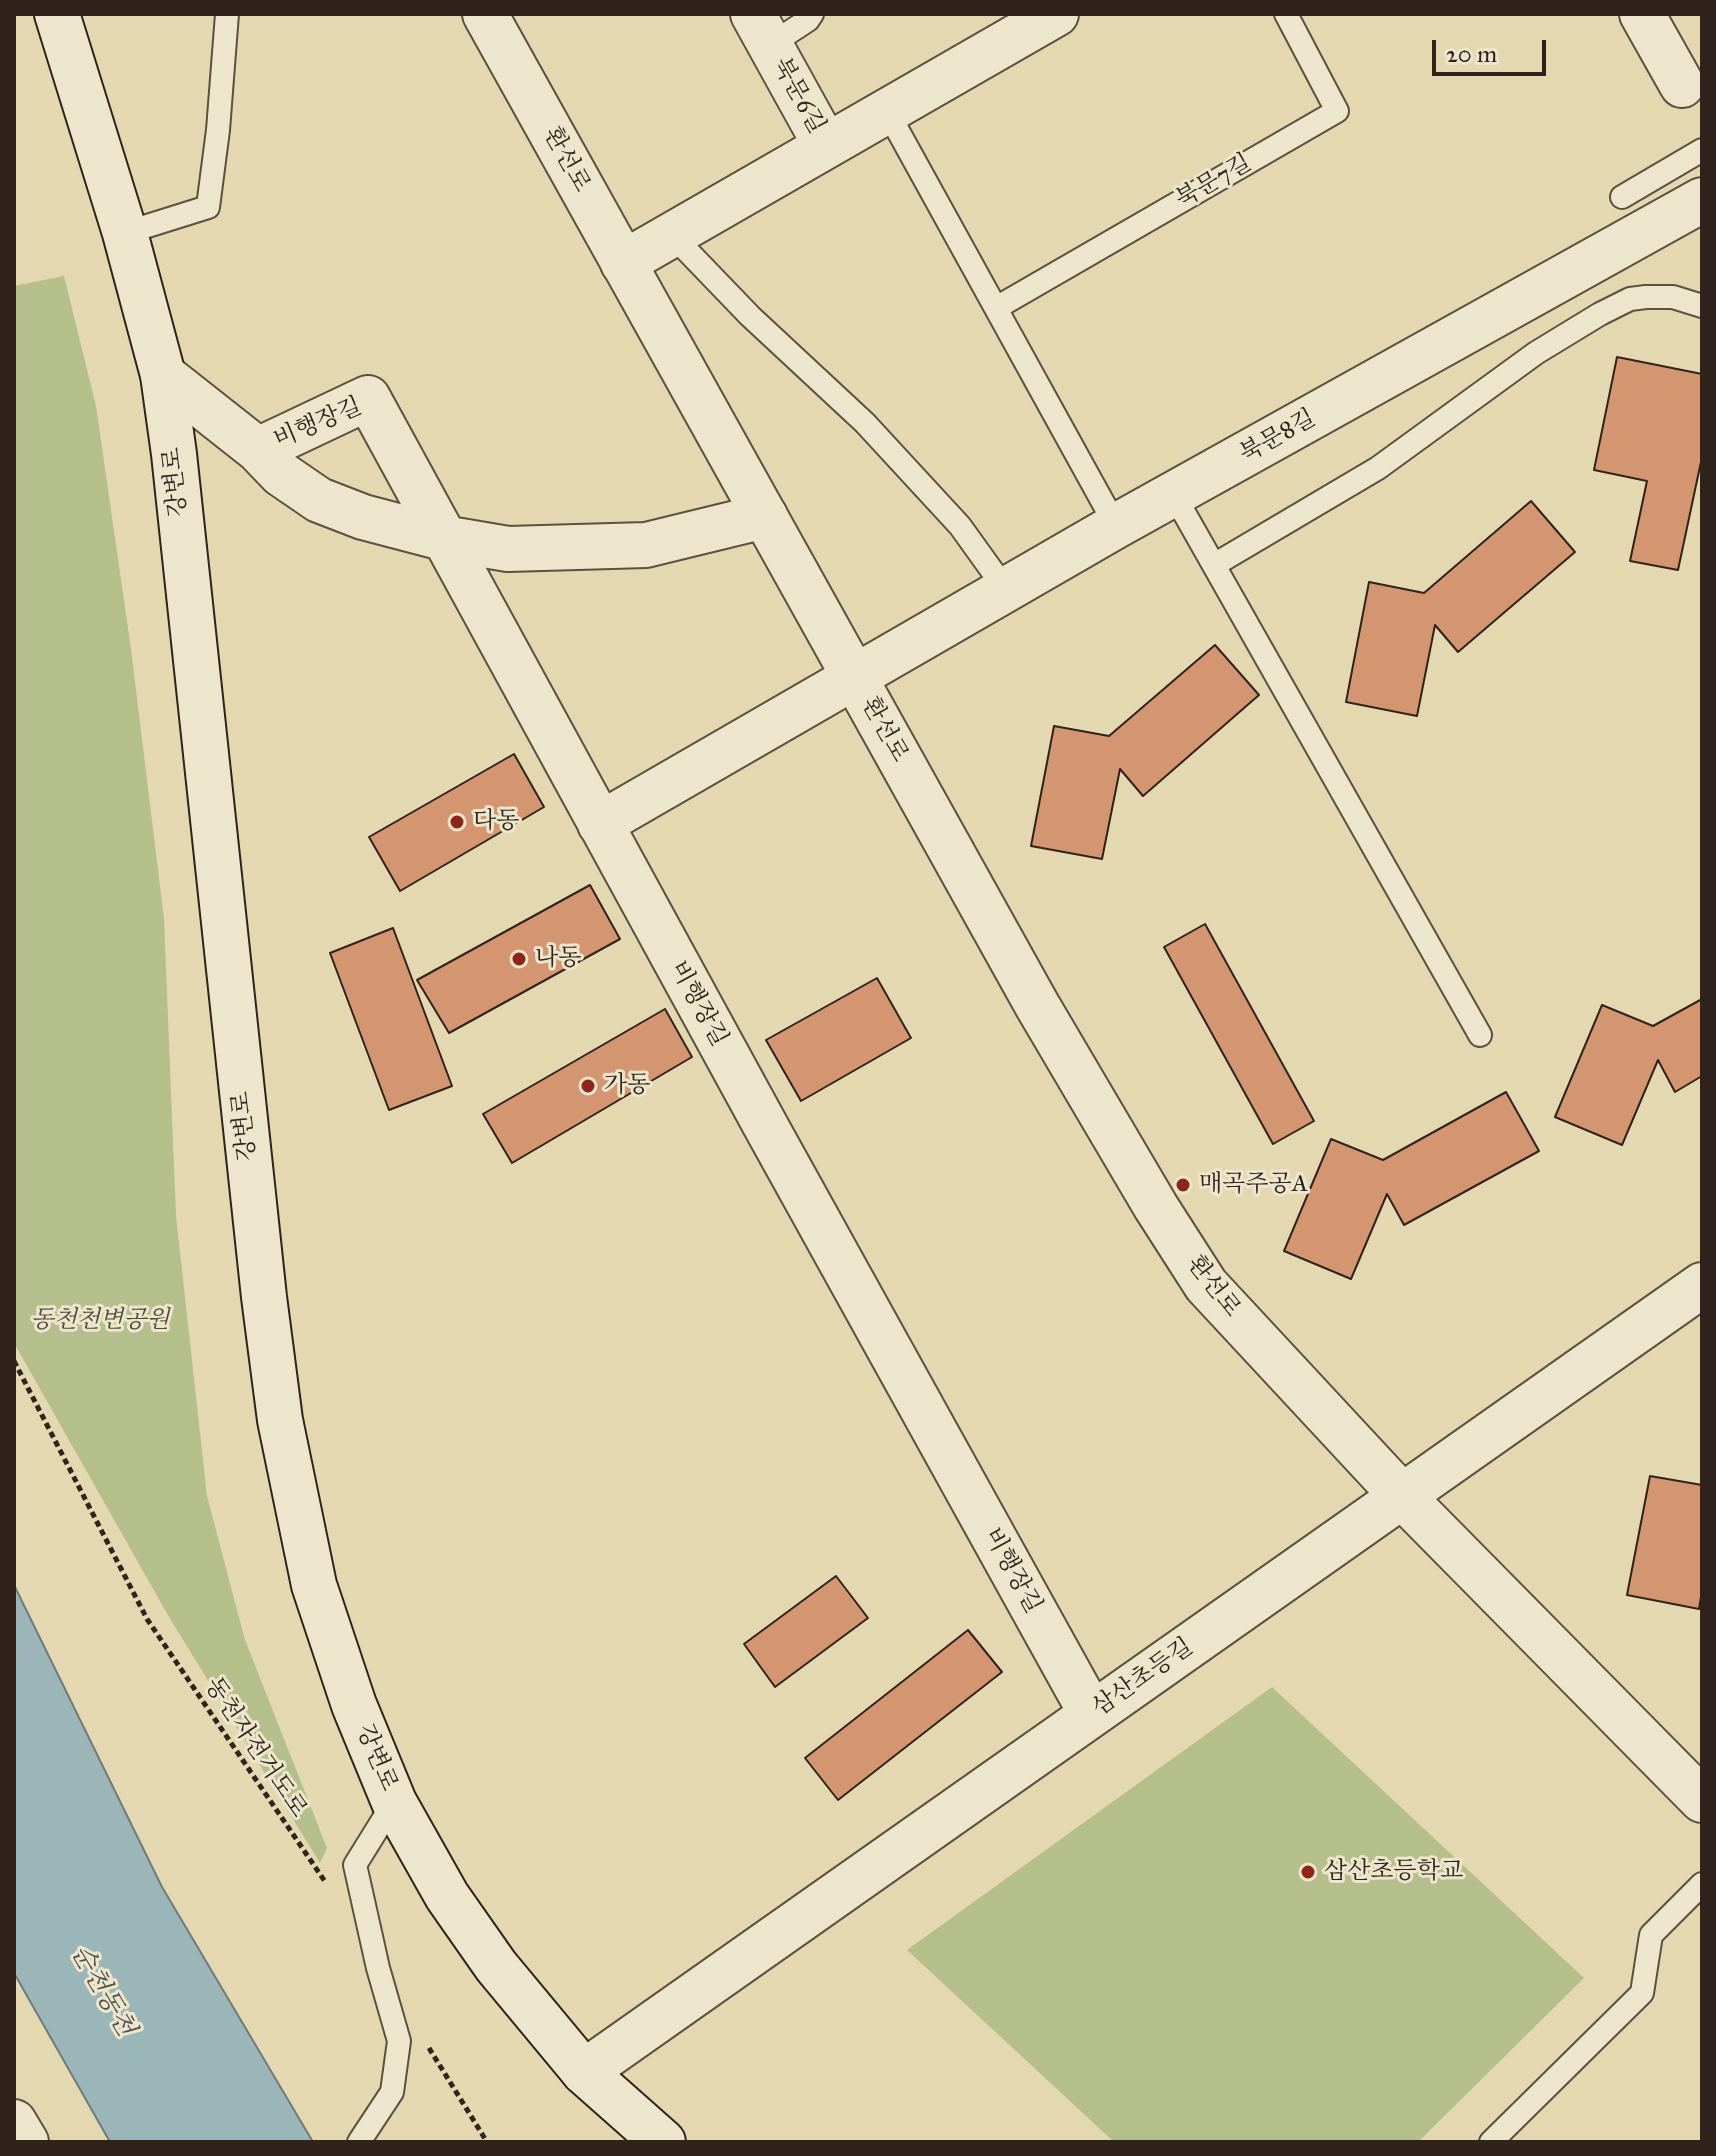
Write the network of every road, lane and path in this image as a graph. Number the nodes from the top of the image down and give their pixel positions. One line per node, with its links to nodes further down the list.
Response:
1 (57, 14): 15 (street, 강변로)
2 (227, 14): 15 (lane)
3 (485, 14): 17 (street, 환선로)
4 (812, 14): 8 (lane, 북문6길)
5 (1056, 14): 10 (street)
6 (1286, 14): 19 (lane, 북문7길)
7 (1642, 14): 9 (street)
8 (762, 29): 11 (street, 북문6길)
9 (1682, 85)
10 (887, 111): 11 (street); 19 (lane)
11 (826, 146): 16 (street)
12 (1702, 150): 13 (lane)
13 (1622, 197)
14 (1702, 200): 22 (street, 북문8길)
15 (125, 233): 20 (street, 강변로)
16 (672, 235): 17 (street); 27 (lane)
17 (623, 263): 23 (street, 환선로)
18 (1702, 306): 26 (lane)
19 (996, 308): 24 (lane)
20 (163, 375): 21 (street); 36 (street, 강변로)
21 (258, 450): 25 (street); 25 (street, 비행장길)
22 (1174, 495): 24 (street, 북문8길); 26 (lane)
23 (765, 516): 25 (street); 28 (street, 환선로)
24 (1116, 526): 27 (street, 북문8길)
25 (443, 538): 29 (street, 비행장길)
26 (1214, 565): 30 (lane)
27 (1006, 590): 28 (street, 북문8길)
28 (854, 676): 29 (street, 환선로); 33 (street, 환선로)
29 (600, 824): 34 (street, 비행장길)
30 (1480, 1035)
31 (1702, 1285): 33 (street, 삼산초등길)
32 (14, 1361): 38 (path, 동천자전거도로)
33 (1403, 1497): 34 (street, 삼산초등길); 35 (street, 환선로)
34 (1091, 1713): 40 (street, 삼산초등길)
35 (1702, 1800)
36 (394, 1802): 40 (street, 강변로); 43 (lane)
37 (1702, 1884): 46 (lane)
38 (331, 1891)
39 (427, 2044): 44 (path)
40 (584, 2072): 45 (street, 강변로)
41 (14, 2122): 42 (street)
42 (26, 2142)
43 (359, 2142)
44 (487, 2142)
45 (663, 2142)
46 (1491, 2142)

